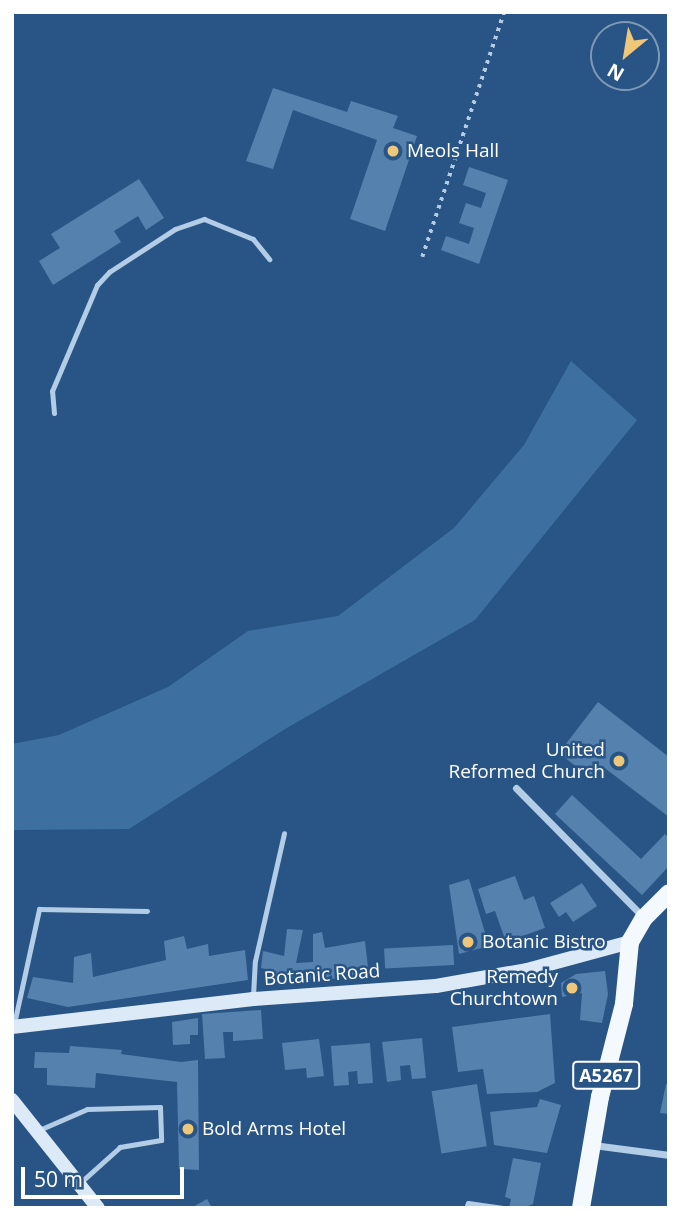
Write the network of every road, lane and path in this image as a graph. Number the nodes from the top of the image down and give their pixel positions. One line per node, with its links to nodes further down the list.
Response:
1 (504, 12): 2 (path)
2 (422, 257)
3 (269, 259): 4 (lane)
4 (54, 413)
5 (516, 788): 9 (street)
6 (284, 833): 11 (lane)
7 (669, 893): 9 (main road, A5267)
8 (146, 911): 12 (lane)
9 (644, 918): 10 (main road, A5267)
10 (630, 942): 11 (main road, Botanic Road); 15 (main road, A5267)
11 (253, 999): 12 (main road, Botanic Road)
12 (13, 1027)
13 (12, 1100): 14 (main road)
14 (39, 1130): 17 (main road); 17 (lane)
15 (593, 1146): 16 (street); 21 (main road, A5267)
16 (669, 1155)
17 (80, 1183): 18 (main road)
18 (98, 1208)
19 (466, 1208): 20 (lane)
20 (505, 1208)
21 (581, 1208)

